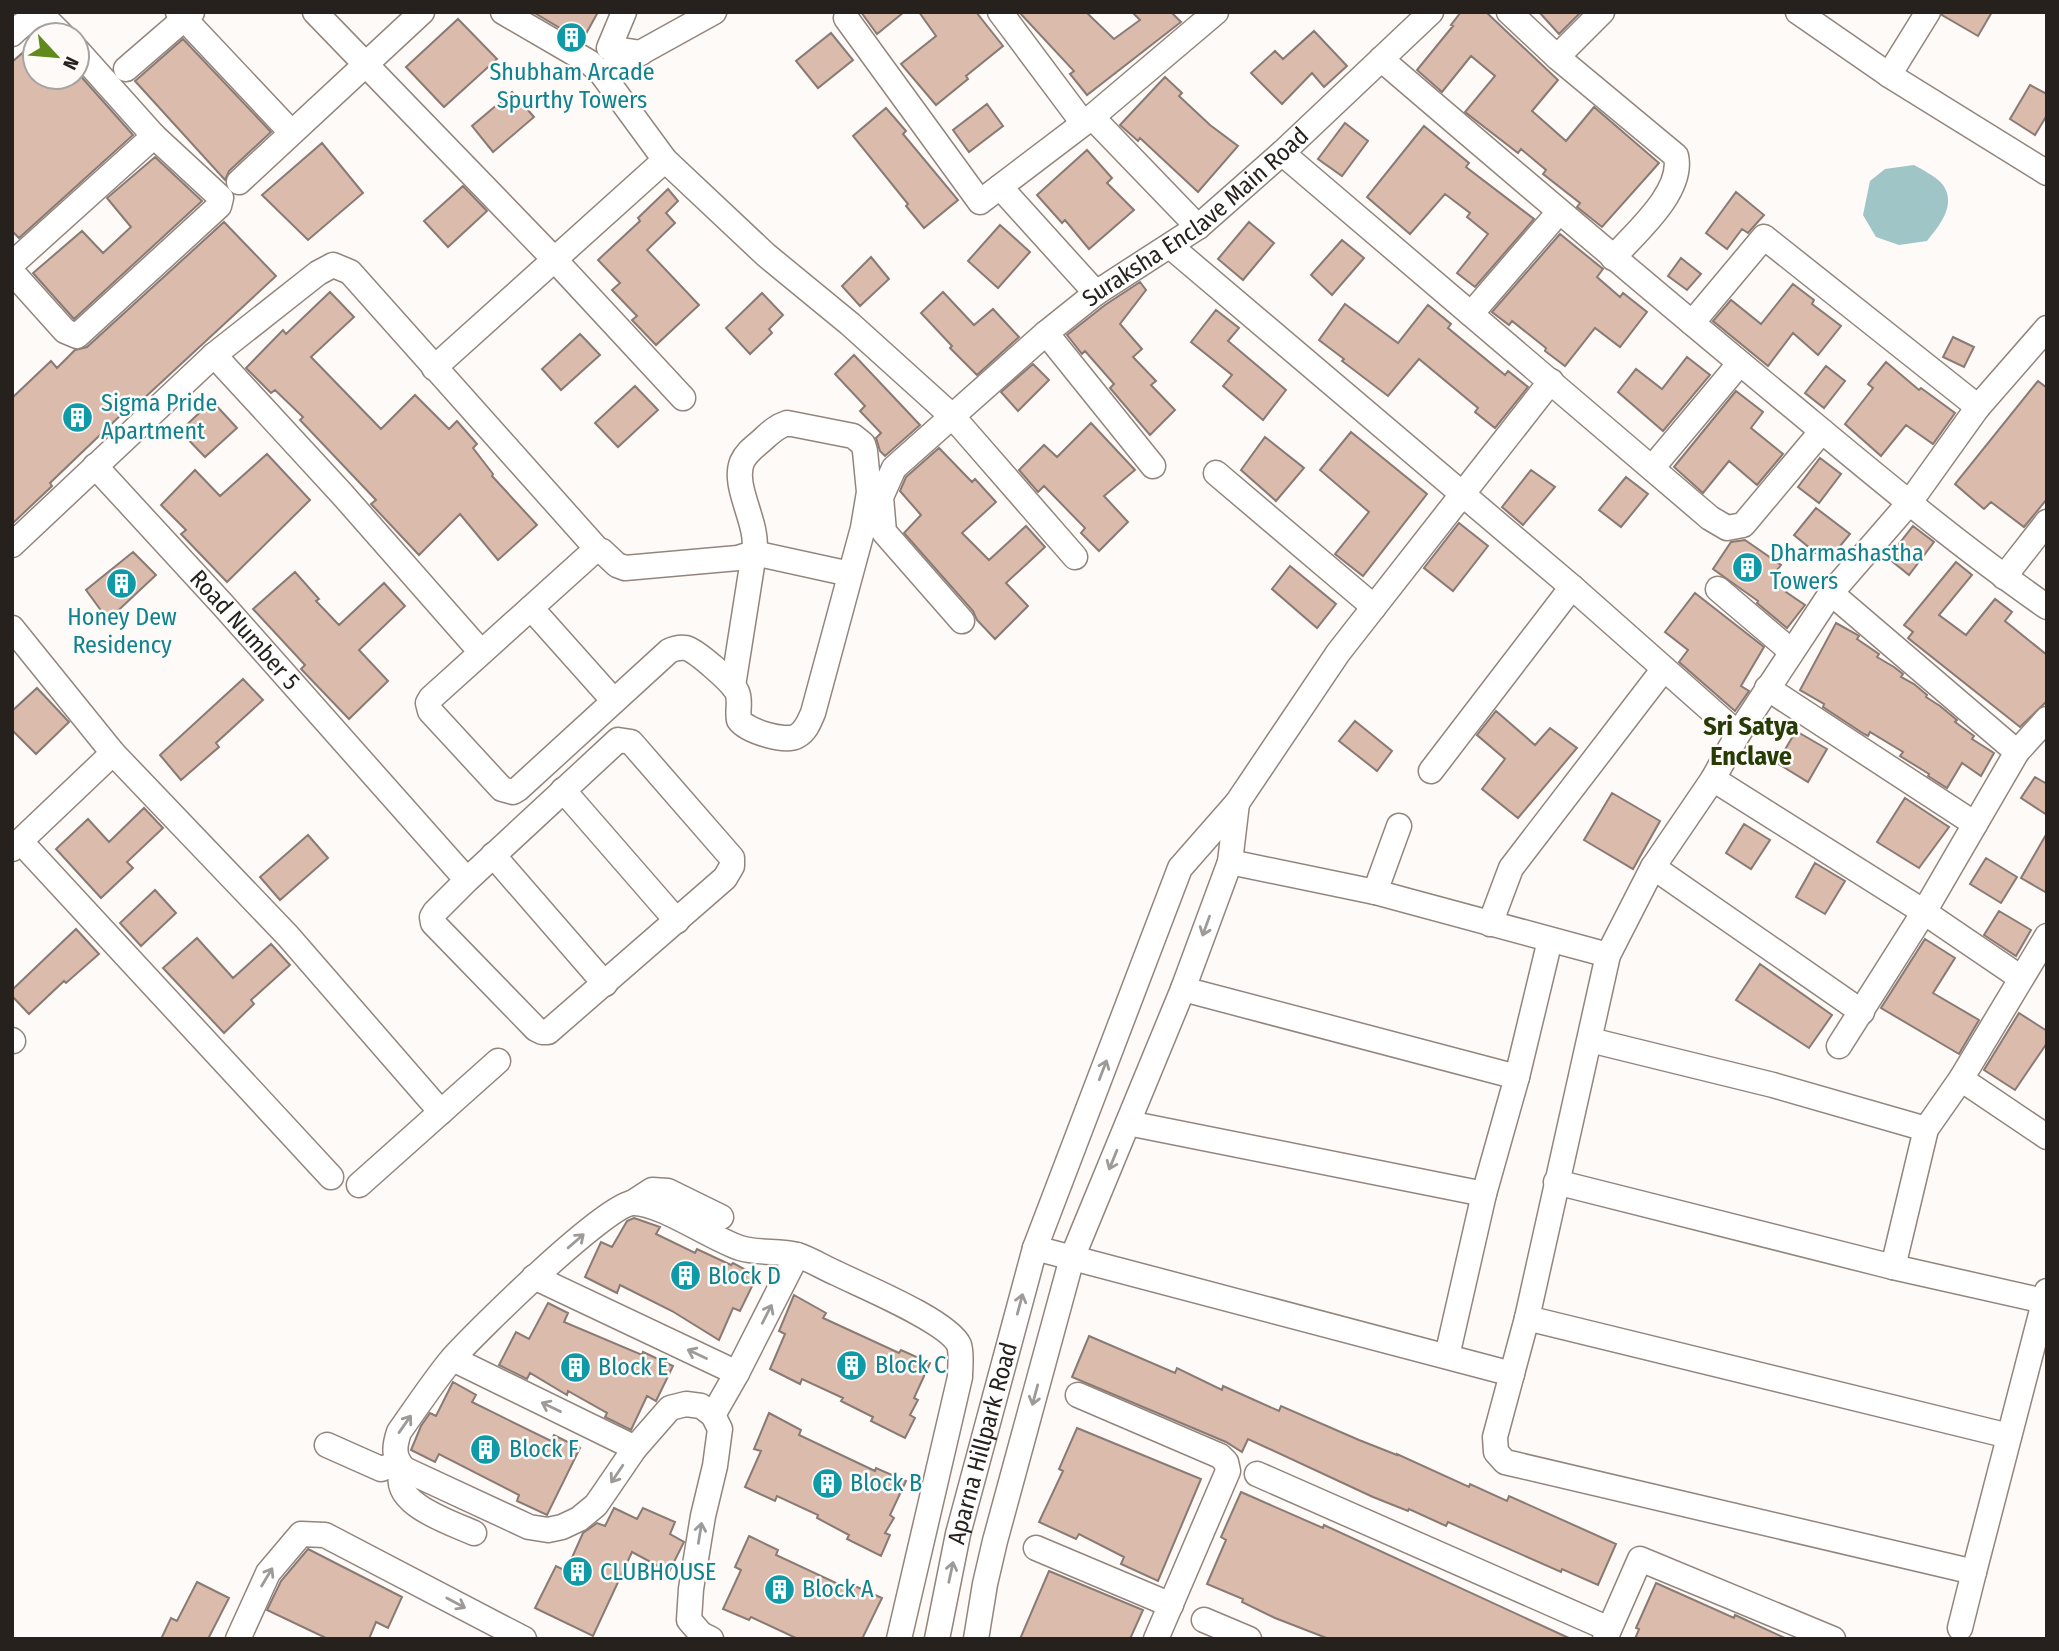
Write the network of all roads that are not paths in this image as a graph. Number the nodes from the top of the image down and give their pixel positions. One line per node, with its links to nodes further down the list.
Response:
1 (315, 12): 20 (street)
2 (422, 12): 20 (street)
3 (503, 12): 18 (street)
4 (624, 12): 18 (street)
5 (714, 12): 18 (street)
6 (1000, 12): 24 (street)
7 (1216, 12): 24 (street)
8 (1431, 12): 19 (street, Suraksha Enclave Main Road)
9 (1509, 12): 17 (street)
10 (1602, 12): 17 (street)
11 (1798, 12): 23 (street)
12 (1928, 12): 23 (street)
13 (185, 14): 22 (street); 25 (street)
14 (846, 18): 31 (street)
15 (28, 21): 16 (street)
16 (48, 21)
17 (1557, 57): 35 (street)
18 (614, 59): 28 (street)
19 (1381, 59): 27 (street, Suraksha Enclave Main Road); 32 (street)
20 (365, 65): 25 (street); 36 (street)
21 (91, 66): 26 (street)
22 (126, 69)
23 (1889, 75): 29 (street)
24 (1088, 120): 31 (street); 33 (street)
25 (291, 132): 30 (street)
26 (154, 136): 37 (street); 37 (street)
27 (1282, 153): 33 (street, Suraksha Enclave Main Road); 39 (street)
28 (665, 160): 36 (street); 49 (street)
29 (2047, 173)
30 (239, 182)
31 (1000, 187): 38 (street)
32 (1559, 212): 35 (street); 39 (street)
33 (1198, 227): 34 (street, Suraksha Enclave Main Road)
34 (1170, 246): 38 (street, Suraksha Enclave Main Road); 55 (street)
35 (1613, 258): 40 (street)
36 (554, 259): 45 (street); 47 (street)
37 (14, 260)
38 (1096, 293): 42 (street, Suraksha Enclave Main Road)
39 (1471, 314): 46 (street)
40 (1692, 323): 44 (street); 48 (street)
41 (2046, 331): 48 (street)
42 (1046, 333): 49 (street, Suraksha Enclave Main Road); 52 (street)
43 (214, 355): 45 (street); 51 (street); 76 (street)
44 (1740, 363): 50 (street); 53 (street)
45 (434, 368): 60 (street)
46 (1550, 381): 53 (street); 55 (street, Aparna Hillpark Road)
47 (683, 398)
48 (1978, 407): 56 (street)
49 (953, 417): 58 (street, Suraksha Enclave Main Road); 62 (street)
50 (1822, 431): 53 (street); 56 (street)
51 (95, 466): 59 (street); 95 (street, Road Number 5)
52 (1153, 466)
53 (1652, 468)
54 (1216, 473): 70 (street)
55 (1462, 492): 66 (street); 70 (street, Aparna Hillpark Road)
56 (1910, 502): 65 (street); 68 (street)
57 (2047, 523): 65 (street)
58 (873, 530): 61 (street); 64 (street); 73 (street)
59 (12, 545)
60 (598, 550): 63 (street); 72 (street)
61 (754, 553): 63 (street); 64 (street); 69 (street)
62 (1075, 557)
63 (715, 560): 69 (street)
64 (850, 575): 78 (street)
65 (2004, 577): 71 (street)
66 (1573, 587): 77 (street); 85 (street)
67 (1718, 589): 75 (street)
68 (1831, 593): 75 (street); 83 (street)
69 (747, 597): 78 (street)
70 (1374, 607): 88 (street, Aparna Hillpark Road)
71 (2047, 607)
72 (531, 608): 76 (street); 80 (street)
73 (962, 621)
74 (12, 628): 84 (street)
75 (1791, 651): 79 (street)
76 (481, 652): 80 (street)
77 (1663, 670): 82 (street); 99 (street)
78 (733, 686): 80 (street)
79 (1767, 688): 82 (street); 89 (street)
80 (614, 701)
81 (2047, 719): 83 (street)
82 (1738, 734): 86 (street)
83 (2017, 752): 89 (street)
84 (113, 753): 91 (street); 112 (street)
85 (1431, 771)
86 (1713, 779): 94 (street); 97 (street)
87 (563, 790): 92 (street); 98 (street); 98 (street)
88 (1237, 803): 93 (street, Aparna Hillpark Road); 122 (street, Aparna Hillpark Road, one-way to 88)
89 (1975, 824): 97 (street)
90 (1399, 825): 96 (street)
91 (17, 845): 116 (street)
92 (493, 855): 95 (street); 104 (street)
93 (1230, 862): 96 (street); 105 (street, Aparna Hillpark Road, one-way to 105)
94 (1653, 867): 102 (street); 106 (street)
95 (467, 880): 104 (street)
96 (1375, 892): 99 (street)
97 (1924, 912): 103 (street); 106 (street)
98 (677, 921): 104 (street)
99 (1490, 923): 101 (street)
100 (2047, 936): 103 (street)
101 (1550, 940): 102 (street); 110 (street)
102 (1608, 955): 107 (street)
103 (2021, 978): 111 (street)
104 (605, 984)
105 (1183, 989): 110 (street); 113 (street, Aparna Hillpark Road)
106 (1862, 1013): 108 (street)
107 (1590, 1040): 114 (street); 117 (street)
108 (1839, 1046)
109 (498, 1061): 112 (street)
110 (1517, 1077): 119 (street)
111 (1961, 1079): 114 (street); 115 (street)
112 (441, 1112): 118 (street)
113 (1128, 1123): 119 (street); 124 (street, Aparna Hillpark Road, one-way to 124)
114 (1926, 1129): 125 (street)
115 (2047, 1137)
116 (331, 1177)
117 (1556, 1182): 125 (street); 128 (street)
118 (359, 1185)
119 (1484, 1194): 129 (street)
120 (632, 1203): 121 (street); 123 (street); 126 (street, one-way to 120)
121 (721, 1217)
122 (1035, 1248): 124 (street); 143 (street, Aparna Hillpark Road, one-way to 122)
123 (797, 1255): 131 (street, one-way to 123); 154 (street)
124 (1072, 1258): 129 (street); 144 (street, Aparna Hillpark Road, one-way to 144)
125 (1893, 1267): 127 (street)
126 (534, 1278): 130 (street); 131 (street, one-way to 126)
127 (2045, 1296): 135 (street)
128 (1527, 1318): 132 (street); 135 (street)
129 (1447, 1356): 132 (street)
130 (453, 1359): 137 (street, one-way to 130); 138 (street, one-way to 130)
131 (737, 1373): 134 (street)
132 (1512, 1374): 146 (street)
133 (1078, 1395): 147 (street)
134 (713, 1415): 137 (street); 153 (street, one-way to 134)
135 (2009, 1436): 146 (street)
136 (327, 1445): 138 (street)
137 (635, 1448): 141 (street, one-way to 141)
138 (401, 1466): 141 (street); 142 (street)
139 (1257, 1474): 150 (street)
140 (440, 1502): 141 (street)
141 (528, 1527)
142 (474, 1533)
143 (958, 1534): 144 (street); 155 (street, Aparna Hillpark Road, one-way to 143)
144 (995, 1541): 156 (street, Aparna Hillpark Road)
145 (1036, 1548): 147 (street)
146 (1974, 1572): 149 (street)
147 (1171, 1605): 157 (street)
148 (1204, 1620): 158 (street)
149 (1960, 1628)
150 (1607, 1634): 159 (street)
151 (238, 1639): 152 (street, one-way to 152)
152 (524, 1639)
153 (710, 1639)
154 (900, 1639)
155 (937, 1639)
156 (976, 1639)
157 (1156, 1639)
158 (1249, 1639)
159 (1833, 1639)

